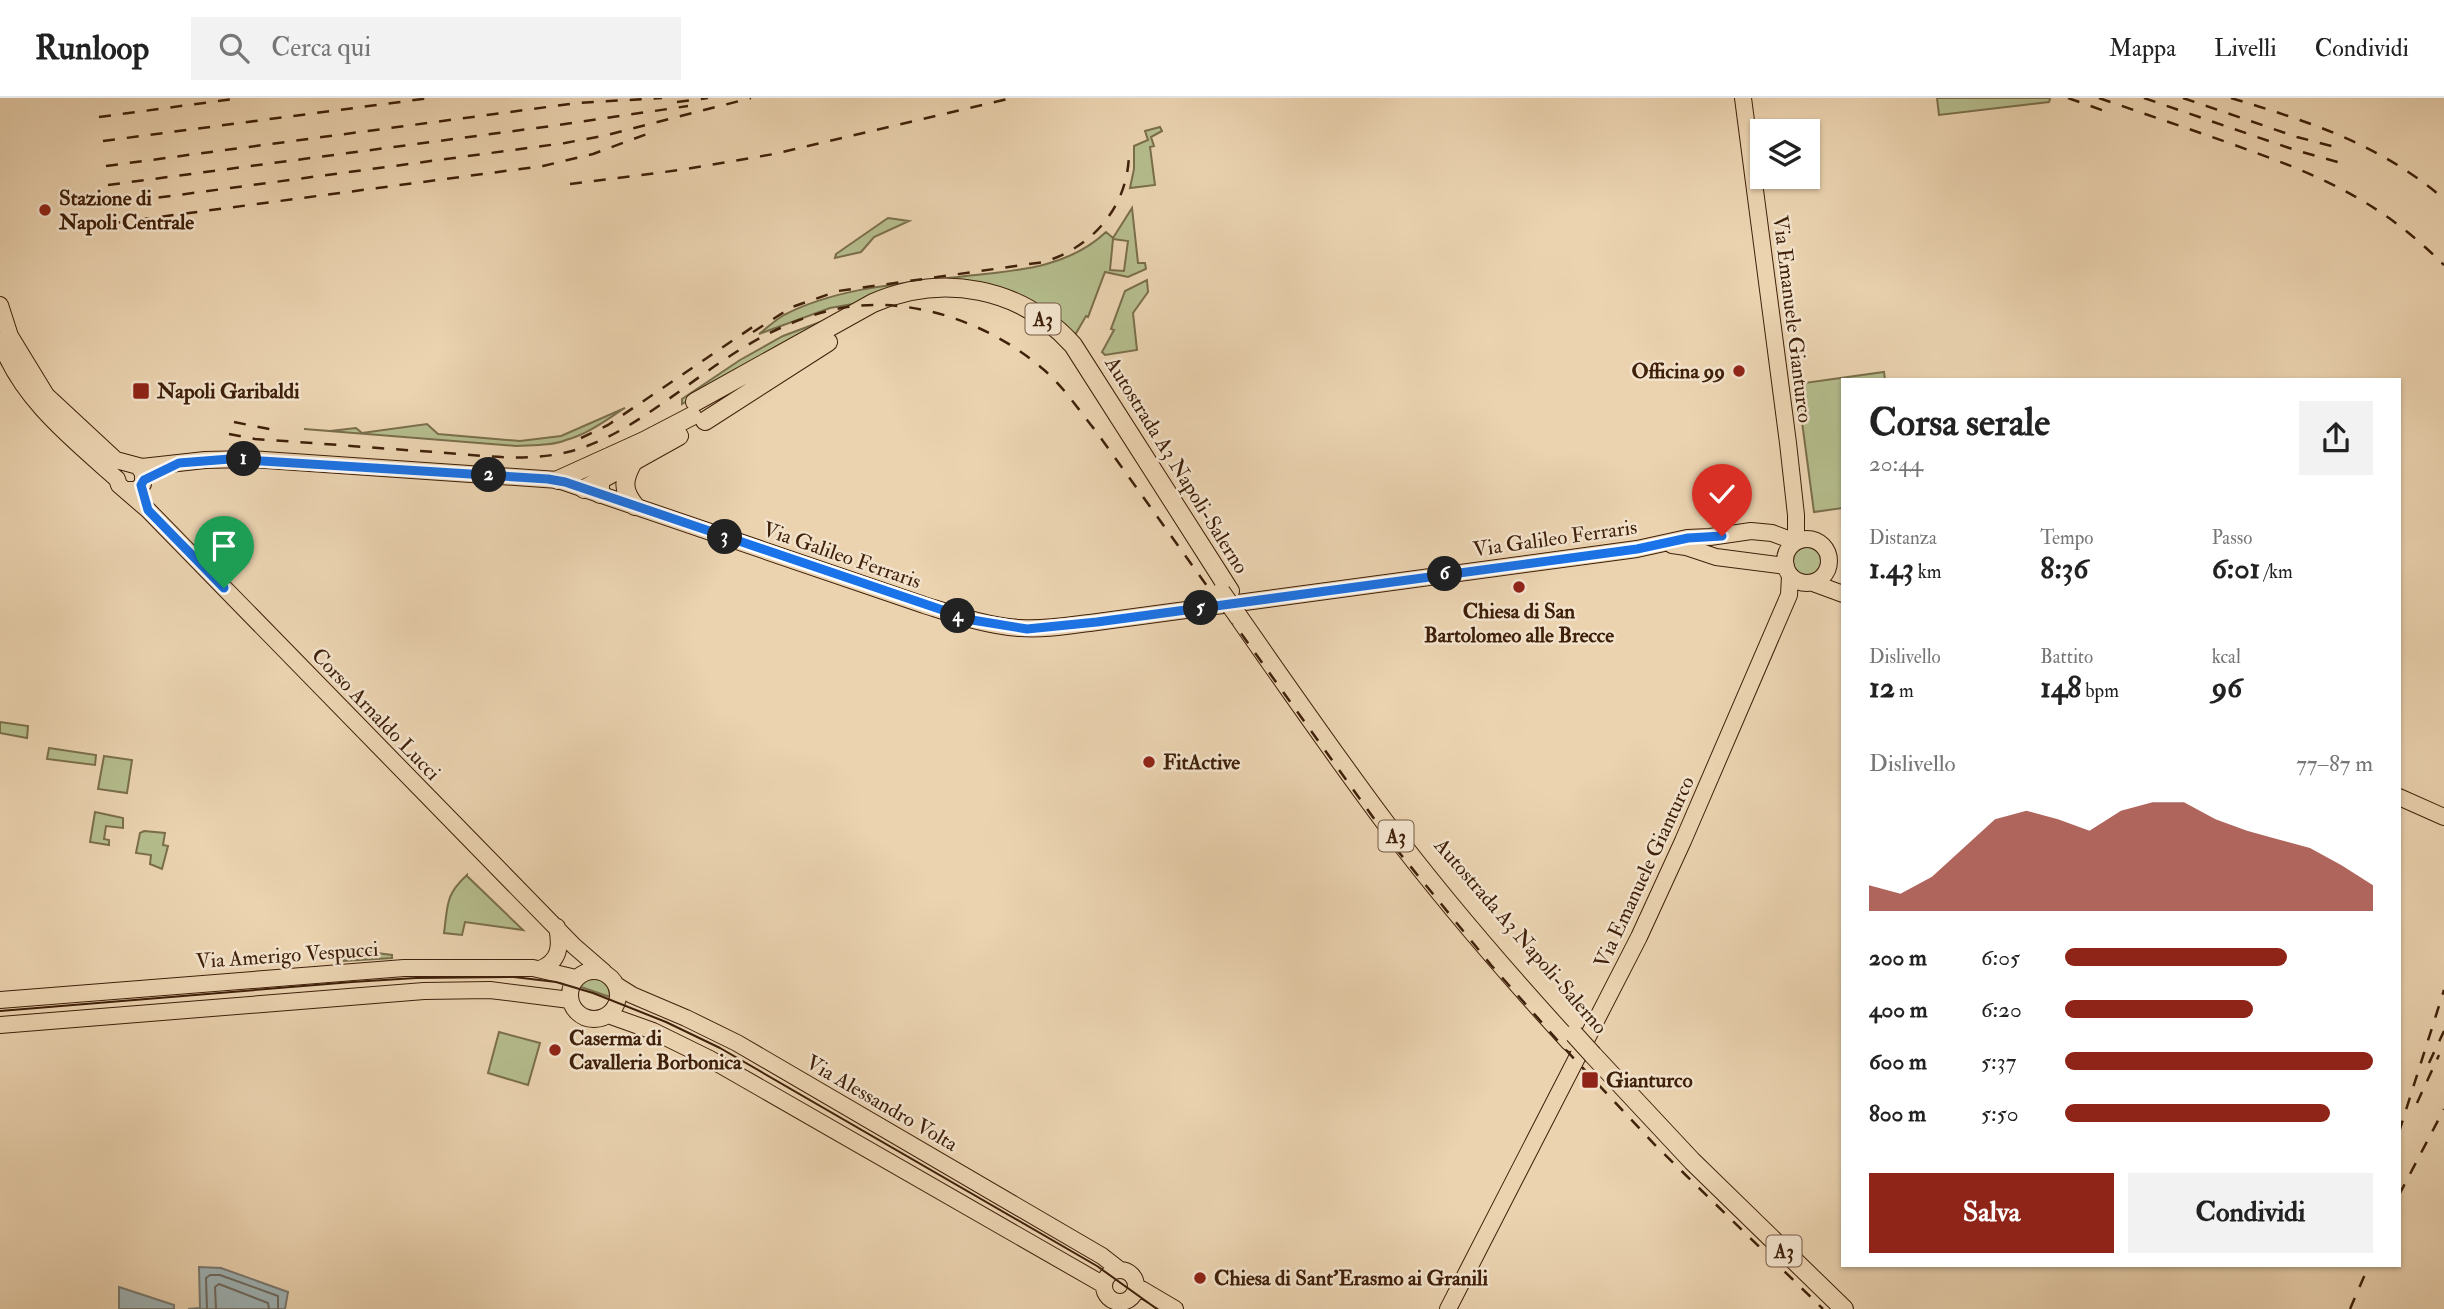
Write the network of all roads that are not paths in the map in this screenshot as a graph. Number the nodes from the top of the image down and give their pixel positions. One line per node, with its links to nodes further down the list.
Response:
1 (1742, 98): 7 (main road, Via Emanuele Gianturco)
2 (0, 305): 8 (main road, Corso Arnaldo Lucci)
3 (0, 340): 8 (main road, Corso Arnaldo Lucci)
4 (696, 414): 5 (highway, A3); 6 (highway, A3); 35 (highway, Autostrada A3 Napoli-Salerno / A3, bridge)
5 (615, 453): 9 (highway, A3); 10 (highway)
6 (633, 462): 10 (highway, A3); 12 (highway)
7 (1791, 476): 11 (main road, Via Emanuele Gianturco); 13 (main road)
8 (132, 477): 9 (main road, Via Galileo Ferraris); 25 (main road, Corso Arnaldo Lucci)
9 (558, 480): 10 (main road, Via Galileo Ferraris)
10 (594, 488): 12 (main road, Via Galileo Ferraris)
11 (1795, 503): 15 (main road, Via Emanuele Gianturco); 16 (main road, Via Emanuele Gianturco)
12 (635, 506): 17 (main road, Via Galileo Ferraris)
13 (1751, 531): 14 (main road, Via Galileo Ferraris); 16 (main road, Via Galileo Ferraris)
14 (1732, 534): 17 (main road, Via Galileo Ferraris); 18 (main road)
15 (1816, 541): 16 (main road); 19 (main road)
16 (1796, 542): 20 (main road)
17 (1662, 544): 18 (main road, Via Galileo Ferraris)
18 (1737, 559): 20 (main road, Via Galileo Ferraris)
19 (1828, 569): 20 (main road); 21 (main road)
20 (1798, 577): 22 (main road, Via Galileo Ferraris); 41 (main road, Via Emanuele Gianturco)
21 (1841, 586)
22 (1841, 593)
23 (2401, 798): 24 (main road)
24 (2444, 817)
25 (557, 927): 26 (main road, Corso Arnaldo Lucci); 27 (main road)
26 (574, 946): 28 (main road, Corso Arnaldo Lucci); 29 (main road)
27 (540, 969): 29 (main road, Via Amerigo Vespucci); 31 (main road, Via Amerigo Vespucci)
28 (604, 972): 29 (main road); 30 (main road)
29 (578, 976): 32 (main road)
30 (616, 985): 33 (main road); 36 (main road, Via Alessandro Volta)
31 (0, 1000)
32 (570, 1000): 33 (main road); 34 (main road)
33 (608, 1014): 37 (main road)
34 (0, 1025)
35 (1718, 1192): 42 (highway, Autostrada A3 Napoli-Salerno / A3); 43 (highway, Autostrada A3 Napoli-Salerno / A3)
36 (1120, 1270): 37 (main road); 38 (main road)
37 (1104, 1285): 39 (main road)
38 (1136, 1286): 39 (main road); 40 (main road)
39 (1126, 1306)
40 (1174, 1309)
41 (1448, 1309)
42 (1833, 1309)
43 (1844, 1309)

